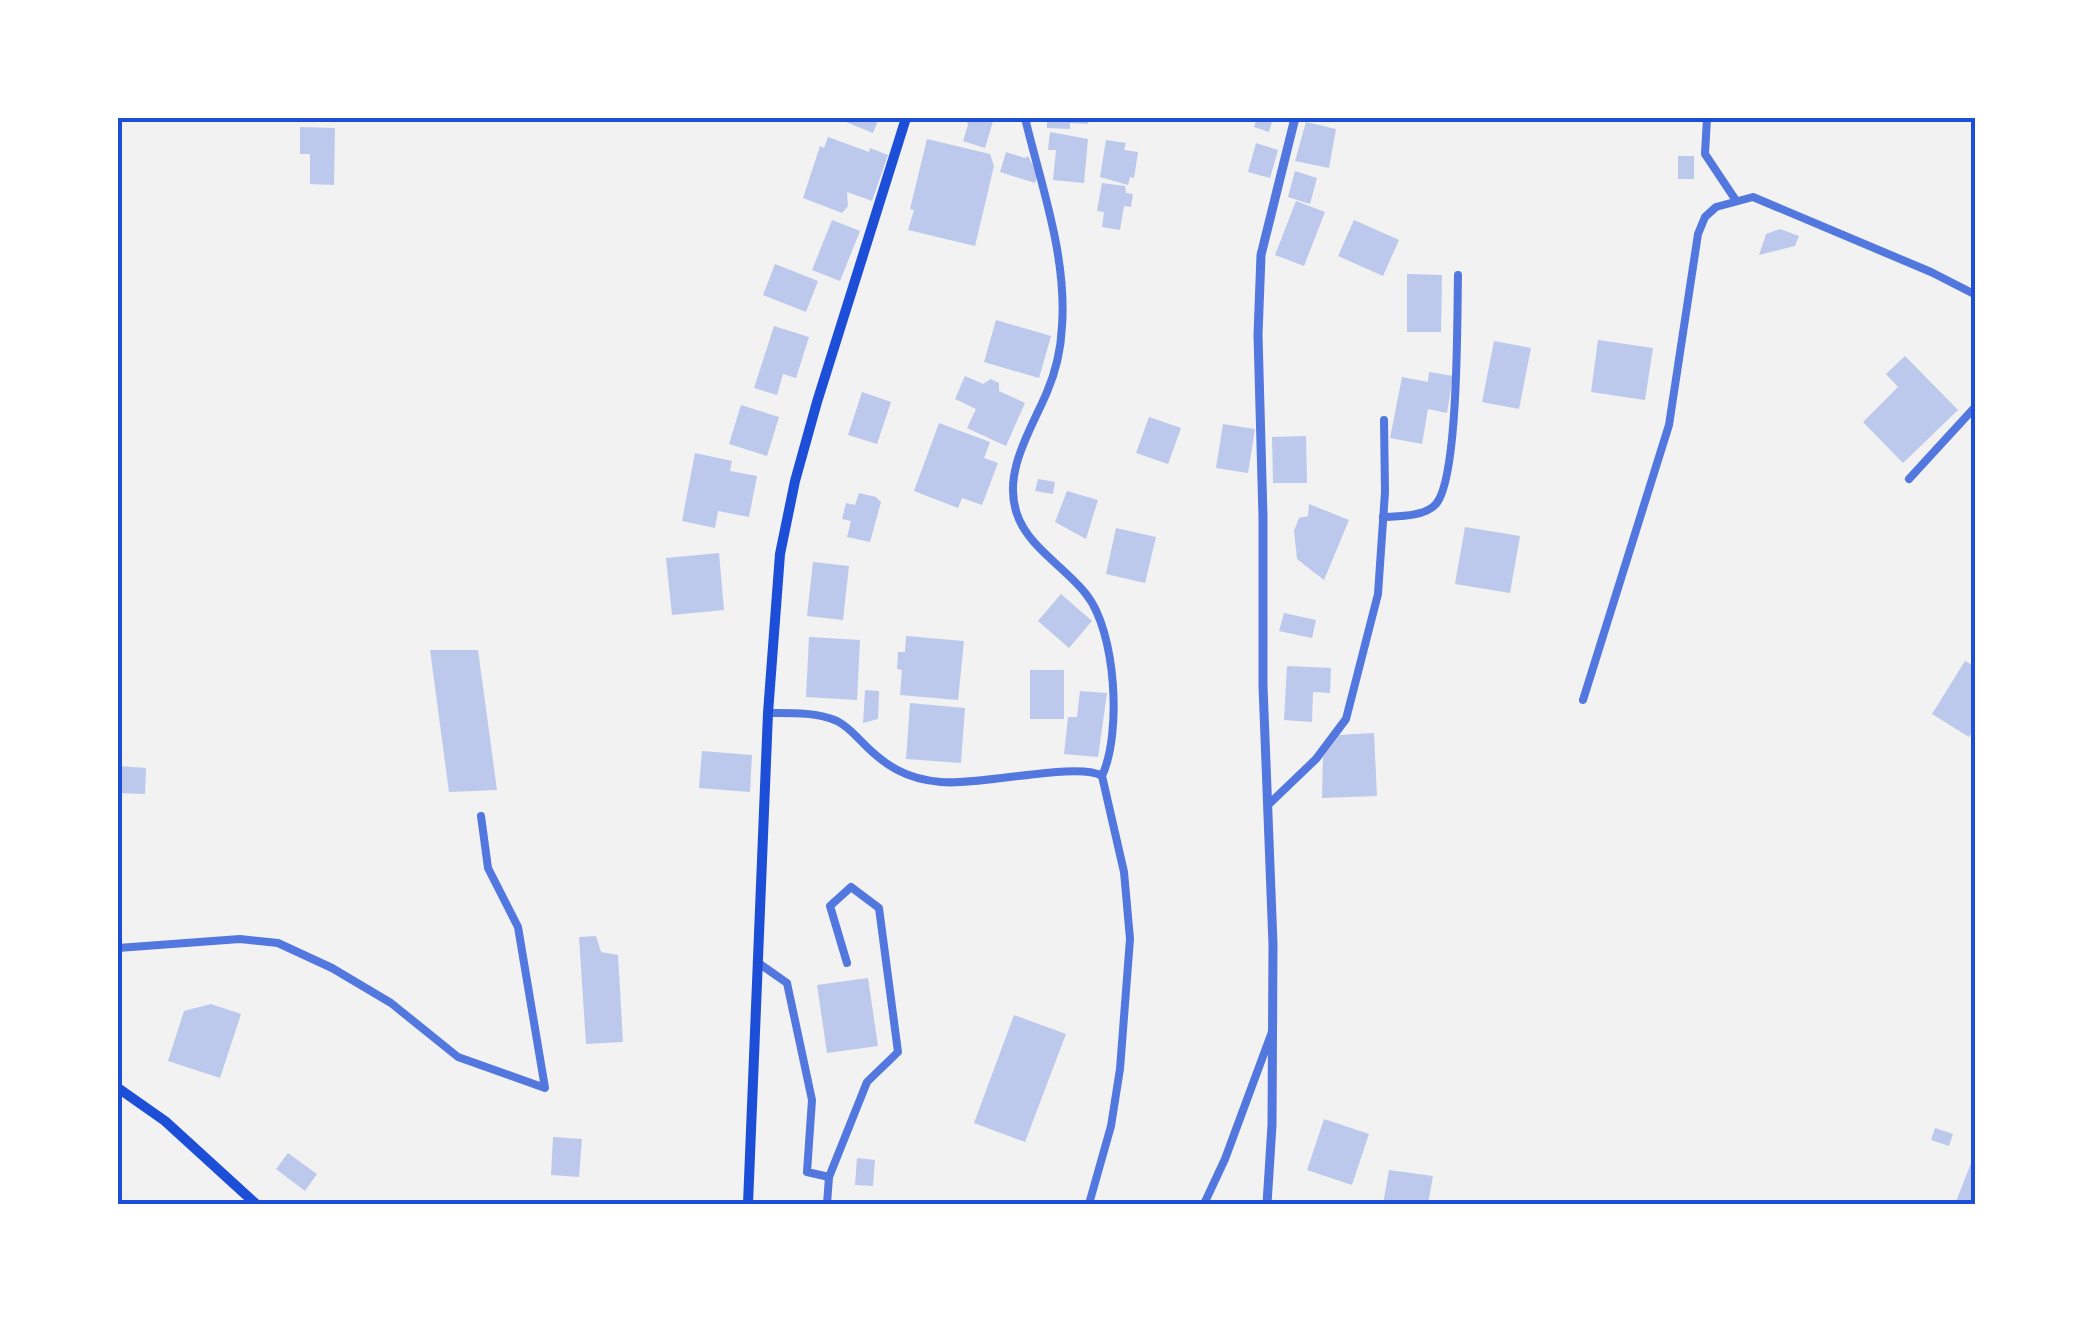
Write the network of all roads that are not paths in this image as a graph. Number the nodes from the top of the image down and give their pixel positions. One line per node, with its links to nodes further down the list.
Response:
1 (906, 118): 13 (main road)
2 (1024, 118): 14 (street)
3 (1294, 118): 15 (street)
4 (1706, 118): 5 (street)
5 (1735, 199): 7 (street); 12 (street)
6 (1458, 275): 11 (street)
7 (1976, 295)
8 (1976, 406): 10 (street)
9 (1384, 420): 11 (street)
10 (1909, 479)
11 (1383, 516): 15 (street)
12 (1583, 700)
13 (768, 713): 14 (street); 18 (main road)
14 (1102, 776): 26 (street)
15 (1269, 804): 20 (street)
16 (481, 816): 17 (street)
17 (118, 948)
18 (757, 962): 22 (street); 24 (main road)
19 (847, 963): 22 (street)
20 (1272, 1031): 27 (street); 28 (street)
21 (118, 1088): 23 (main road)
22 (829, 1177): 25 (street)
23 (251, 1203)
24 (748, 1204)
25 (826, 1204)
26 (1088, 1204)
27 (1204, 1204)
28 (1267, 1204)

